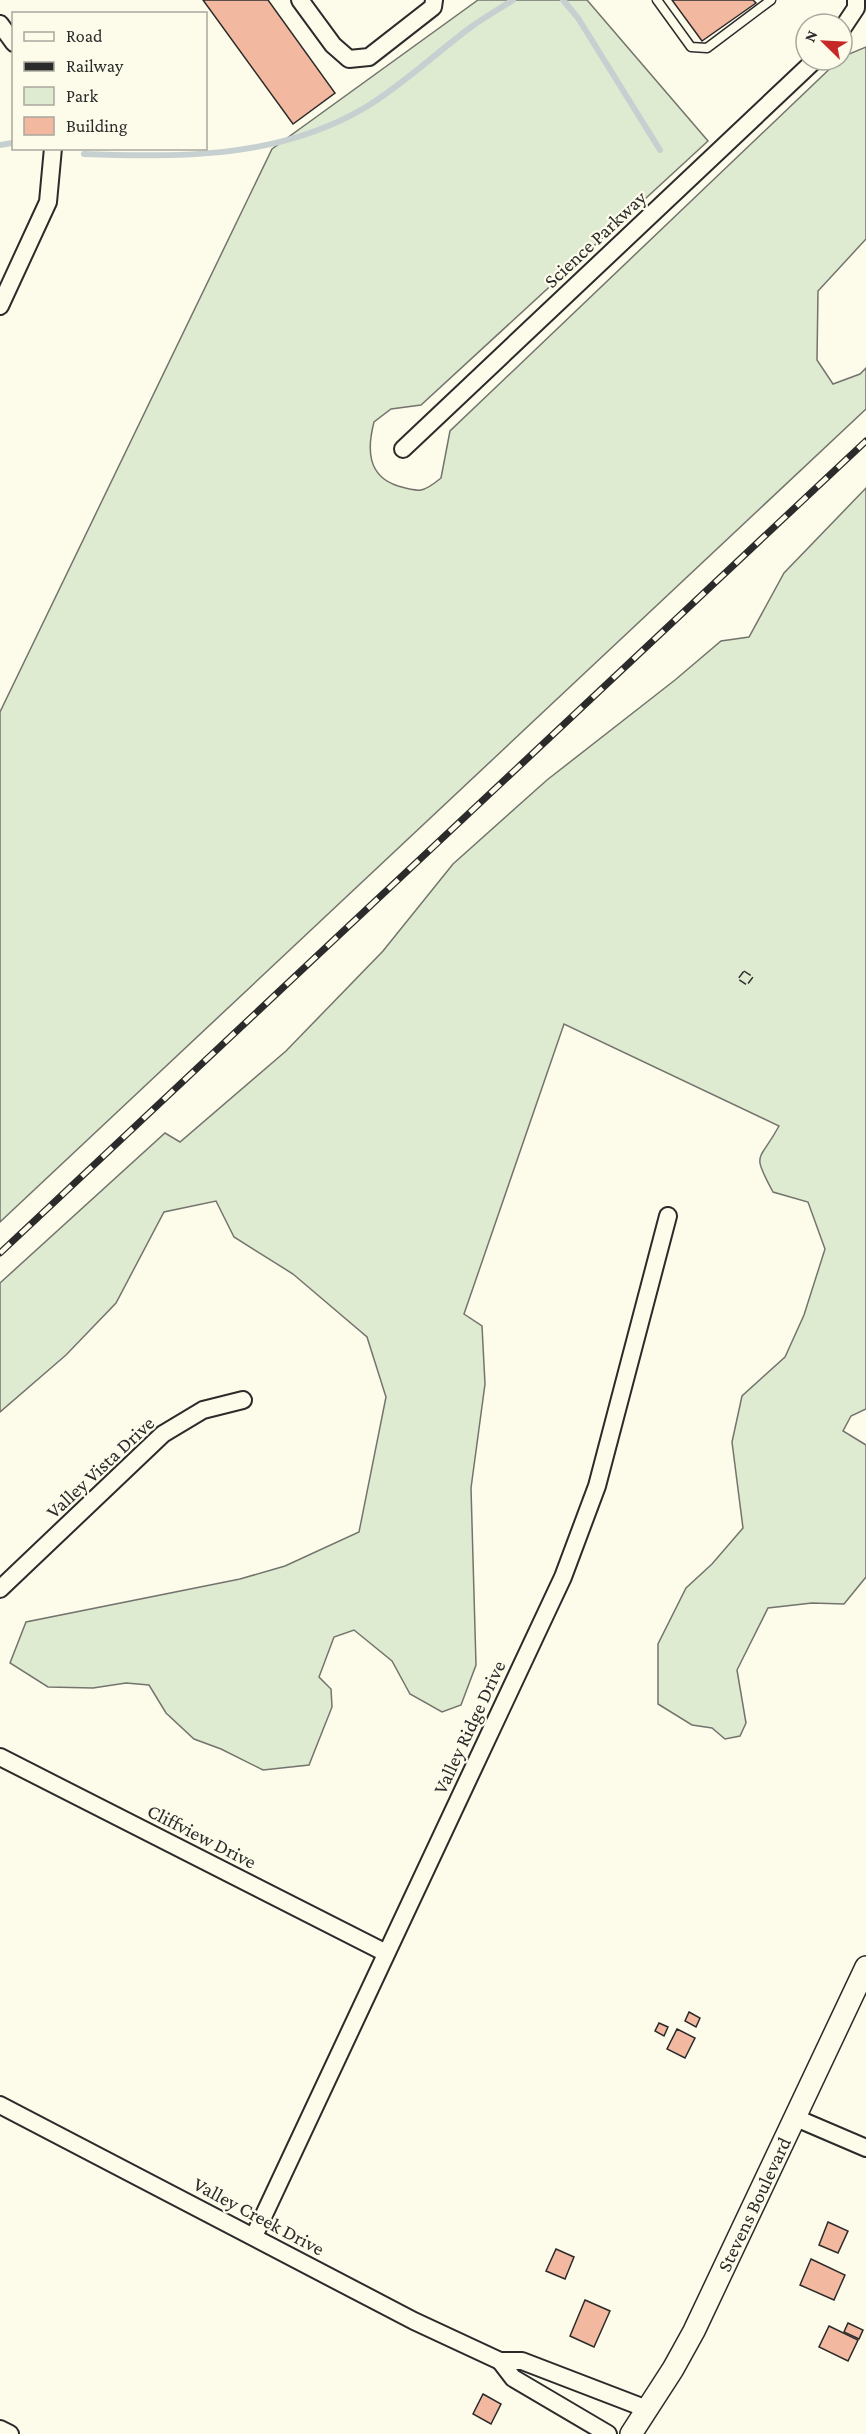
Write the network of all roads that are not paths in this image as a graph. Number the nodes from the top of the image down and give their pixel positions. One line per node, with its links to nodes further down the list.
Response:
1 (300, 0): 2 (street)
2 (434, 0)
3 (657, 0): 4 (lane)
4 (771, 0)
5 (0, 24): 6 (street)
6 (12, 40)
7 (802, 72): 10 (street, Science Parkway)
8 (53, 150): 9 (street)
9 (0, 306)
10 (403, 449)
11 (668, 1216): 15 (street, Valley Ridge Drive)
12 (243, 1400): 13 (street, Valley Vista Drive)
13 (0, 1589)
14 (0, 1757): 15 (street, Cliffview Drive)
15 (386, 1953): 20 (street, Valley Ridge Drive)
16 (866, 1967): 18 (street, Stevens Boulevard)
17 (0, 2105): 20 (street, Valley Creek Drive)
18 (796, 2118): 19 (street); 22 (street, Stevens Boulevard)
19 (866, 2148)
20 (254, 2236): 21 (street, Valley Creek Drive)
21 (500, 2361): 22 (street, Valley Creek Drive); 25 (street, Valley Creek Drive)
22 (647, 2409): 26 (street, Stevens Boulevard)
23 (0, 2429): 24 (street)
24 (10, 2434)
25 (608, 2434)
26 (631, 2434)

